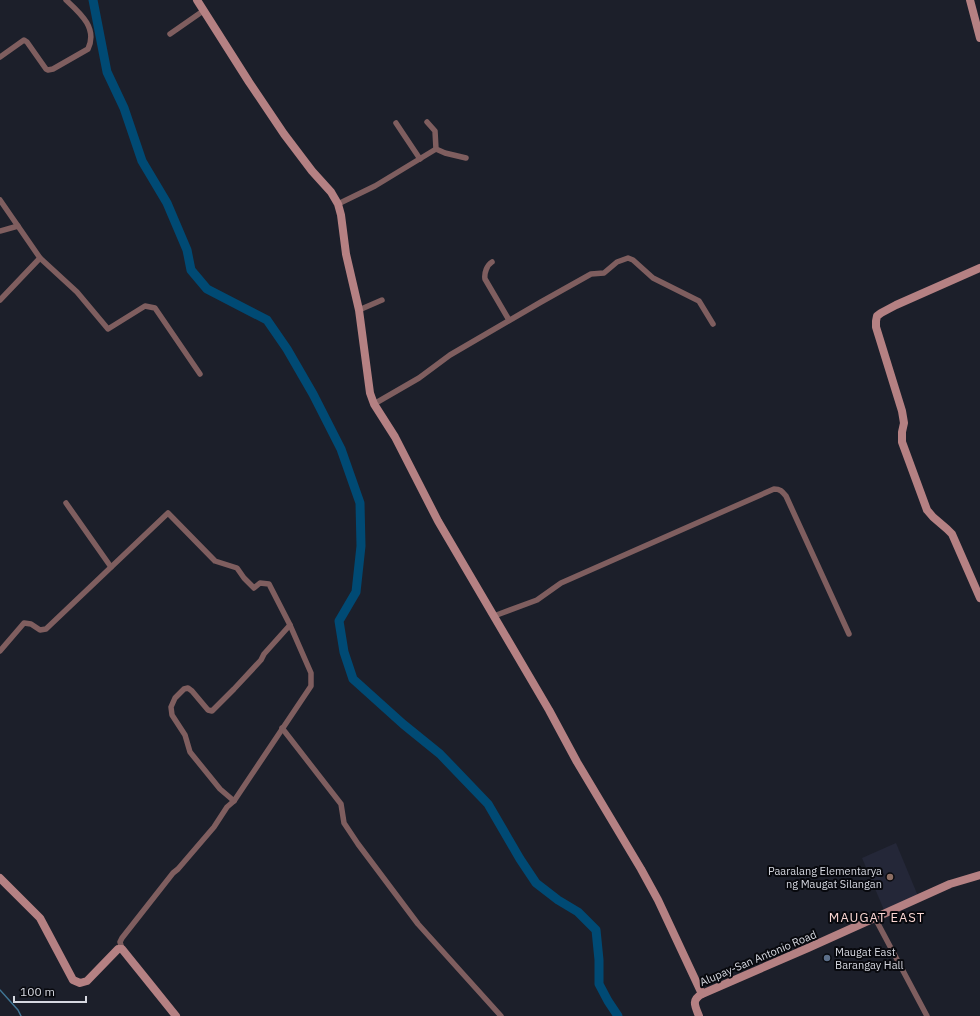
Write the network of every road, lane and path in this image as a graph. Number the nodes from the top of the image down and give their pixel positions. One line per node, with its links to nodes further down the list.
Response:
1 (66, 0): 7 (street)
2 (197, 0): 4 (main road)
3 (970, 0): 6 (main road)
4 (203, 11): 5 (street); 14 (main road)
5 (170, 34)
6 (980, 38)
7 (0, 57)
8 (427, 122): 10 (street)
9 (396, 123): 12 (street)
10 (436, 149): 11 (street); 12 (street)
11 (466, 158)
12 (420, 159): 14 (street)
13 (0, 200): 15 (street)
14 (338, 204): 22 (main road)
15 (18, 226): 16 (street); 17 (street)
16 (0, 231)
17 (40, 258): 20 (street); 25 (street)
18 (492, 262): 23 (street)
19 (980, 268): 29 (main road)
20 (0, 300)
21 (382, 300): 22 (street)
22 (359, 310): 26 (main road)
23 (509, 320): 24 (street); 26 (street)
24 (713, 324)
25 (200, 374)
26 (374, 404): 30 (main road)
27 (66, 503): 28 (street)
28 (111, 567): 31 (street); 33 (street)
29 (980, 598)
30 (494, 616): 32 (street); 40 (main road)
31 (290, 625): 34 (street); 35 (street)
32 (849, 634)
33 (0, 651)
34 (282, 728): 35 (street); 42 (street)
35 (234, 801): 39 (street)
36 (980, 875): 38 (main road, Alupay-San Antonio Road)
37 (0, 878): 39 (main road)
38 (875, 918): 40 (main road, Alupay-San Antonio Road); 44 (street)
39 (122, 949): 41 (main road)
40 (702, 994): 43 (main road, Alupay-San Antonio Road)
41 (176, 1016)
42 (501, 1016)
43 (699, 1016)
44 (927, 1016)

